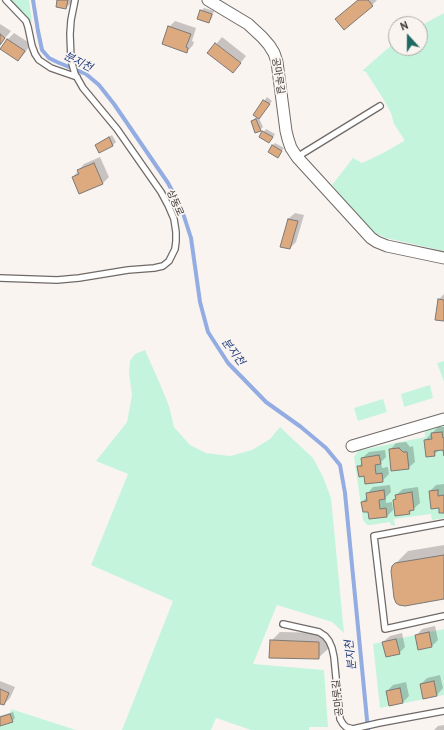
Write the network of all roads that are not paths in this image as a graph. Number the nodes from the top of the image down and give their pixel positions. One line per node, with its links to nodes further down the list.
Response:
1 (6, 0): 4 (lane)
2 (75, 0): 4 (lane, 상동로)
3 (208, 0): 6 (street, 공마루길)
4 (76, 76): 8 (lane, 상동로)
5 (380, 106): 6 (lane)
6 (297, 157): 7 (street, 공마루길)
7 (444, 258)
8 (0, 278)
9 (444, 419): 10 (street)
10 (352, 446)
11 (444, 522): 12 (lane)
12 (444, 616)
13 (283, 624): 14 (lane, 공마루길)
14 (444, 710)

